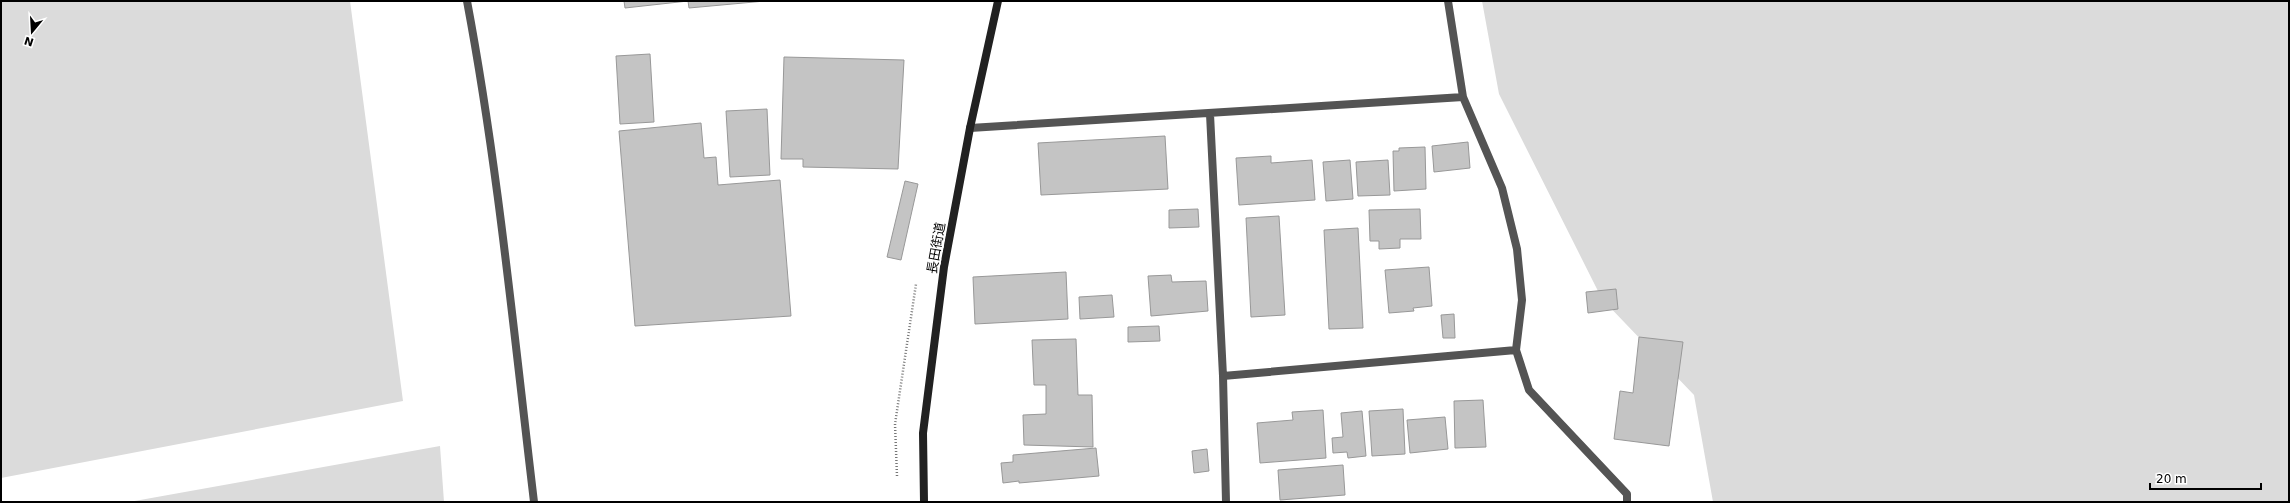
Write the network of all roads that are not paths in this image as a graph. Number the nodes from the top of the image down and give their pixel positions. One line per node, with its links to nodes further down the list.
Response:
1 (467, 1): 9 (street)
2 (998, 1): 6 (main road, 長田街道)
3 (1448, 1): 4 (street)
4 (1463, 97): 5 (street); 7 (street)
5 (1210, 114): 6 (street); 8 (street)
6 (970, 128): 10 (main road, 長田街道)
7 (1516, 350): 8 (street); 12 (street)
8 (1223, 376): 11 (street)
9 (534, 502)
10 (924, 502)
11 (1226, 502)
12 (1627, 502)

